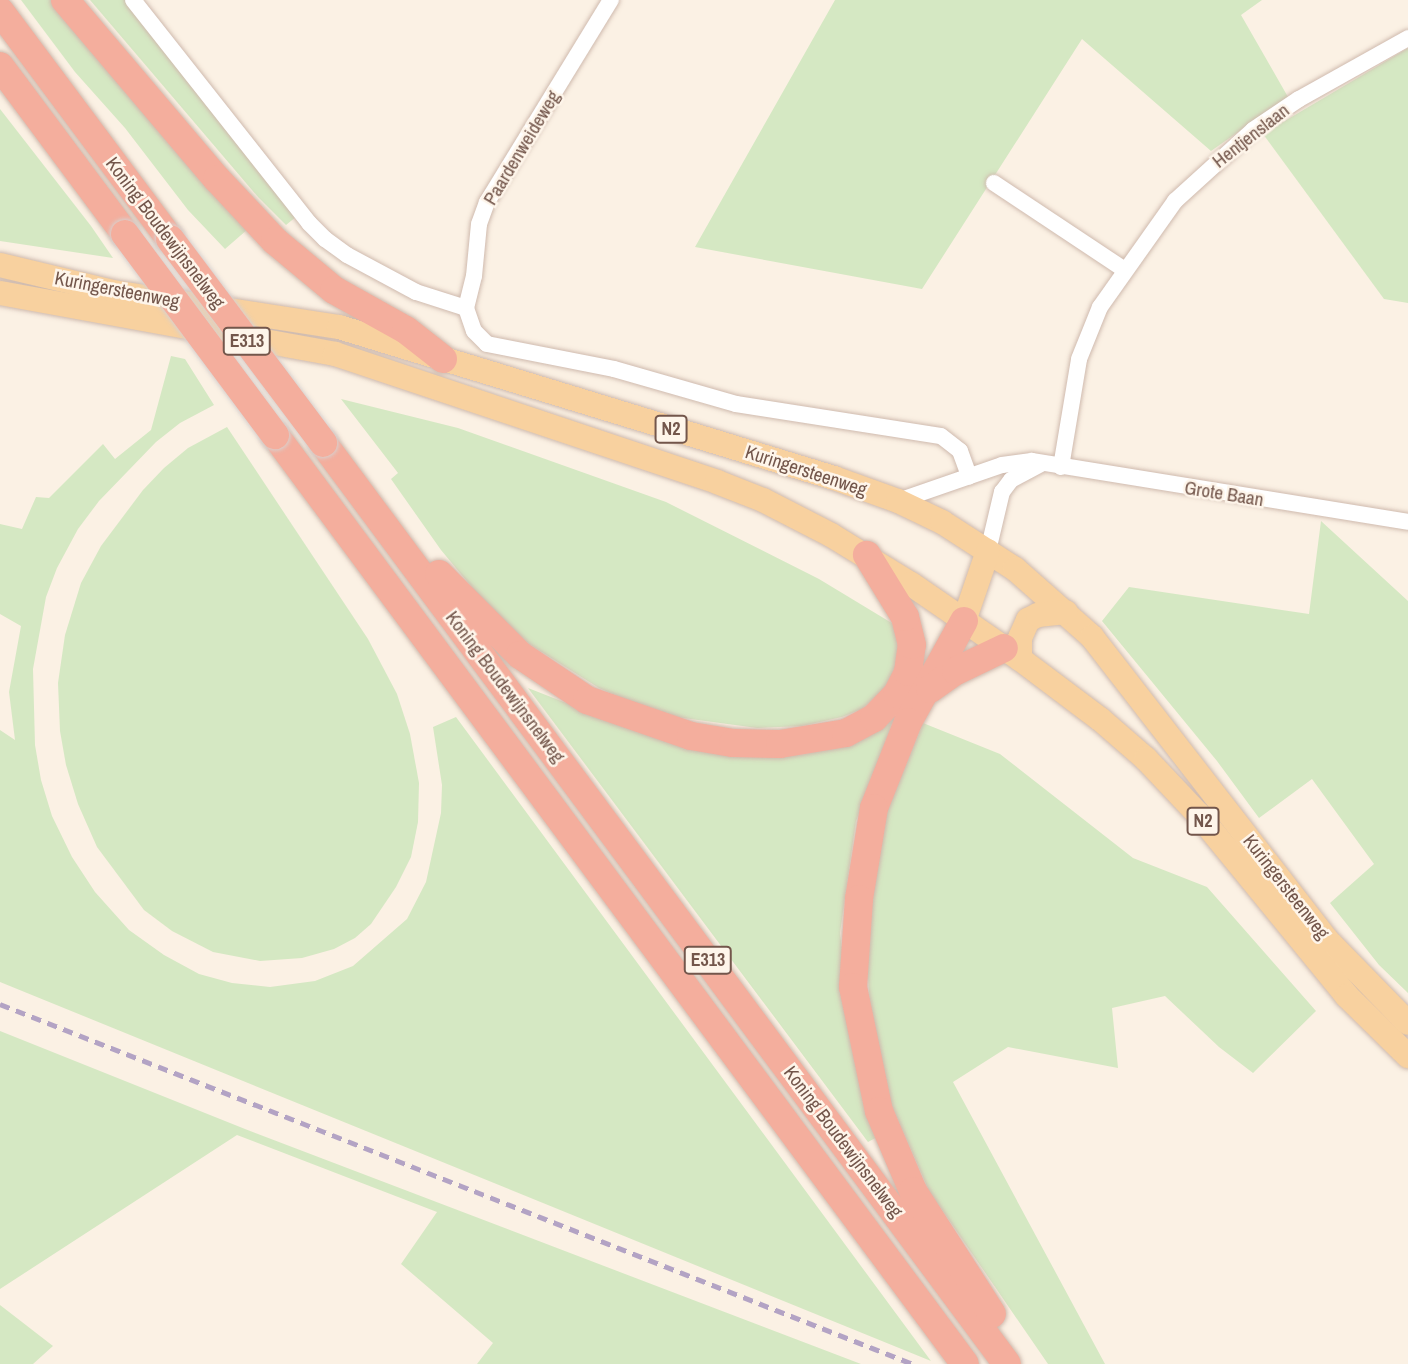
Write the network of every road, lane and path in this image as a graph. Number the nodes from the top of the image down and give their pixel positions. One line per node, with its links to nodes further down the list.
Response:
1 (65, 0): 12 (highway)
2 (133, 0): 11 (street)
3 (611, 0): 11 (street, Paardenweideweg)
4 (0, 11): 20 (highway, Koning Boudewijnsnelweg / E313, bridge)
5 (1408, 38): 9 (street, Hentjenslaan)
6 (0, 66): 28 (highway, Koning Boudewijnsnelweg / E313, bridge)
7 (994, 183): 9 (street)
8 (0, 265): 12 (main road, Kuringersteenweg / N2)
9 (1125, 270): 14 (street, Hentjenslaan)
10 (0, 293): 19 (main road, Kuringersteenweg / N2)
11 (466, 308): 15 (street)
12 (443, 359): 16 (main road, Kuringersteenweg / N2)
13 (1041, 464): 14 (street, Grote Baan); 15 (street, Grote Baan); 18 (street)
14 (1061, 467): 17 (street, Grote Baan)
15 (969, 475): 16 (street, Grote Baan)
16 (898, 501): 18 (main road, Kuringersteenweg / N2)
17 (1408, 522)
18 (988, 551): 21 (main road, Kuringersteenweg / N2); 22 (main road)
19 (867, 555): 20 (highway); 22 (main road, Kuringersteenweg / N2)
20 (411, 560): 27 (highway, Koning Boudewijnsnelweg / E313)
21 (1066, 612): 23 (main road); 25 (main road, Kuringersteenweg / N2)
22 (964, 621): 23 (main road, Kuringersteenweg / N2); 24 (highway)
23 (1012, 654): 24 (highway); 26 (main road, Kuringersteenweg / N2)
24 (925, 693): 27 (highway)
25 (1408, 1023)
26 (1408, 1056)
27 (1006, 1362)
28 (965, 1364)

